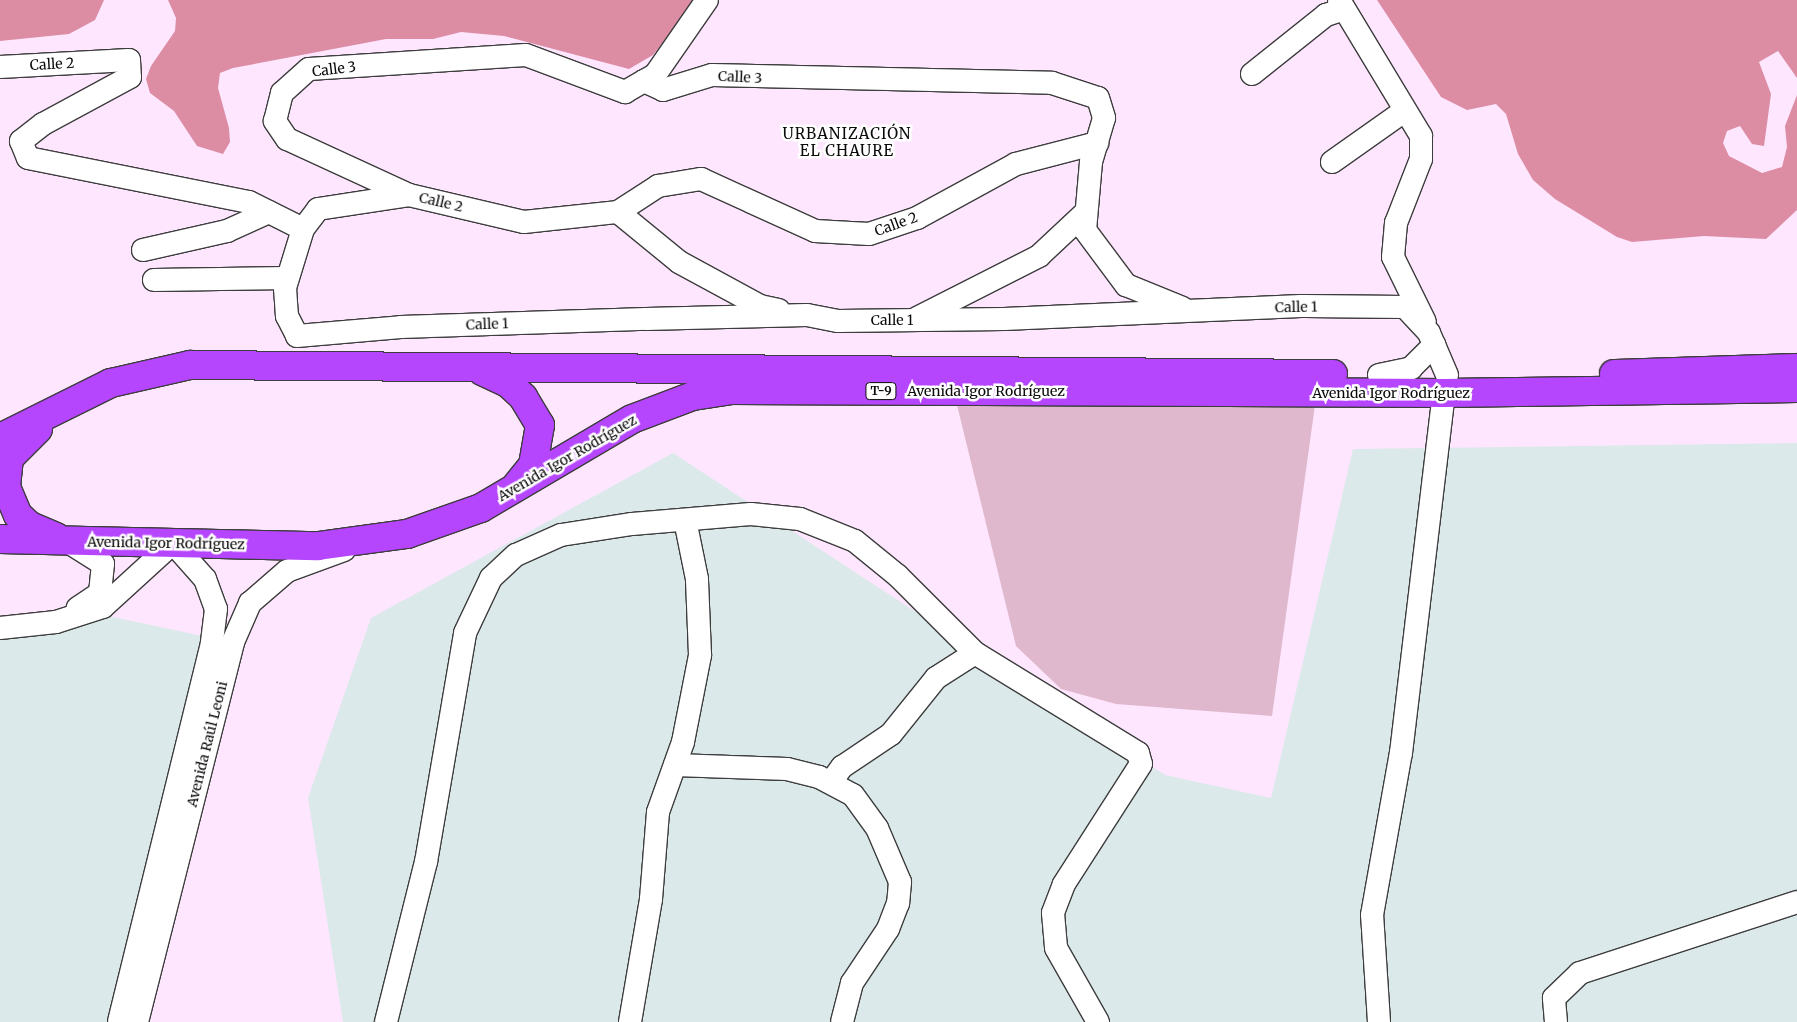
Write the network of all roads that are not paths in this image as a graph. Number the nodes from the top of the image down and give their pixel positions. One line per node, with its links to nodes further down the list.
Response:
1 (707, 0): 5 (street)
2 (1341, 4): 4 (street); 6 (street)
3 (0, 67): 10 (street, Calle 2)
4 (1252, 74)
5 (644, 81): 7 (street, Calle 3); 9 (street, Calle 3)
6 (1404, 111): 8 (street); 20 (street)
7 (1097, 143): 11 (street, Calle 2); 12 (street)
8 (1332, 162)
9 (409, 195): 11 (street, Calle 2); 13 (street, Calle 2)
10 (269, 212): 13 (street, Calle 2); 14 (street)
11 (618, 212): 18 (street)
12 (1086, 212): 17 (street); 19 (street)
13 (303, 230): 15 (street)
14 (143, 250)
15 (287, 278): 16 (street); 18 (street, Calle 1)
16 (154, 280)
17 (1191, 311): 19 (street, Calle 1); 20 (street, Calle 1)
18 (807, 315): 19 (street, Calle 1)
19 (912, 320)
20 (1431, 339): 23 (street); 24 (street, Calle 1)
21 (1797, 368): 24 (highway, Avenida Igor Rodríguez / T-9)
22 (478, 369): 23 (highway, Avenida Igor Rodríguez / T-9); 26 (highway, Avenida Igor Rodríguez / T-9); 28 (highway, T-9)
23 (1379, 375): 24 (highway, Avenida Igor Rodríguez / T-9)
24 (1446, 384): 25 (highway, Avenida Igor Rodríguez / T-9); 28 (highway, Avenida Igor Rodríguez / T-9); 40 (street)
25 (1797, 388)
26 (93, 391): 27 (highway, Avenida Igor Rodríguez / T-9); 31 (highway, T-9)
27 (0, 438)
28 (514, 489): 32 (highway, Avenida Igor Rodríguez / T-9)
29 (685, 520): 36 (street); 37 (street); 43 (street)
30 (0, 539): 31 (highway, Avenida Igor Rodríguez / T-9)
31 (65, 540): 33 (highway, Avenida Igor Rodríguez / T-9); 34 (street)
32 (371, 541): 33 (highway, Avenida Igor Rodríguez / T-9); 42 (street, Avenida Raúl Leoni)
33 (173, 542): 34 (street); 41 (street, Avenida Raúl Leoni)
34 (56, 622): 35 (street)
35 (0, 628)
36 (975, 653): 38 (street); 46 (street)
37 (675, 765): 38 (street); 44 (street)
38 (831, 782): 45 (street)
39 (1797, 902): 47 (street)
40 (1373, 1020)
41 (119, 1022)
42 (137, 1022)
43 (386, 1022)
44 (630, 1022)
45 (842, 1022)
46 (1098, 1022)
47 (1556, 1022)

